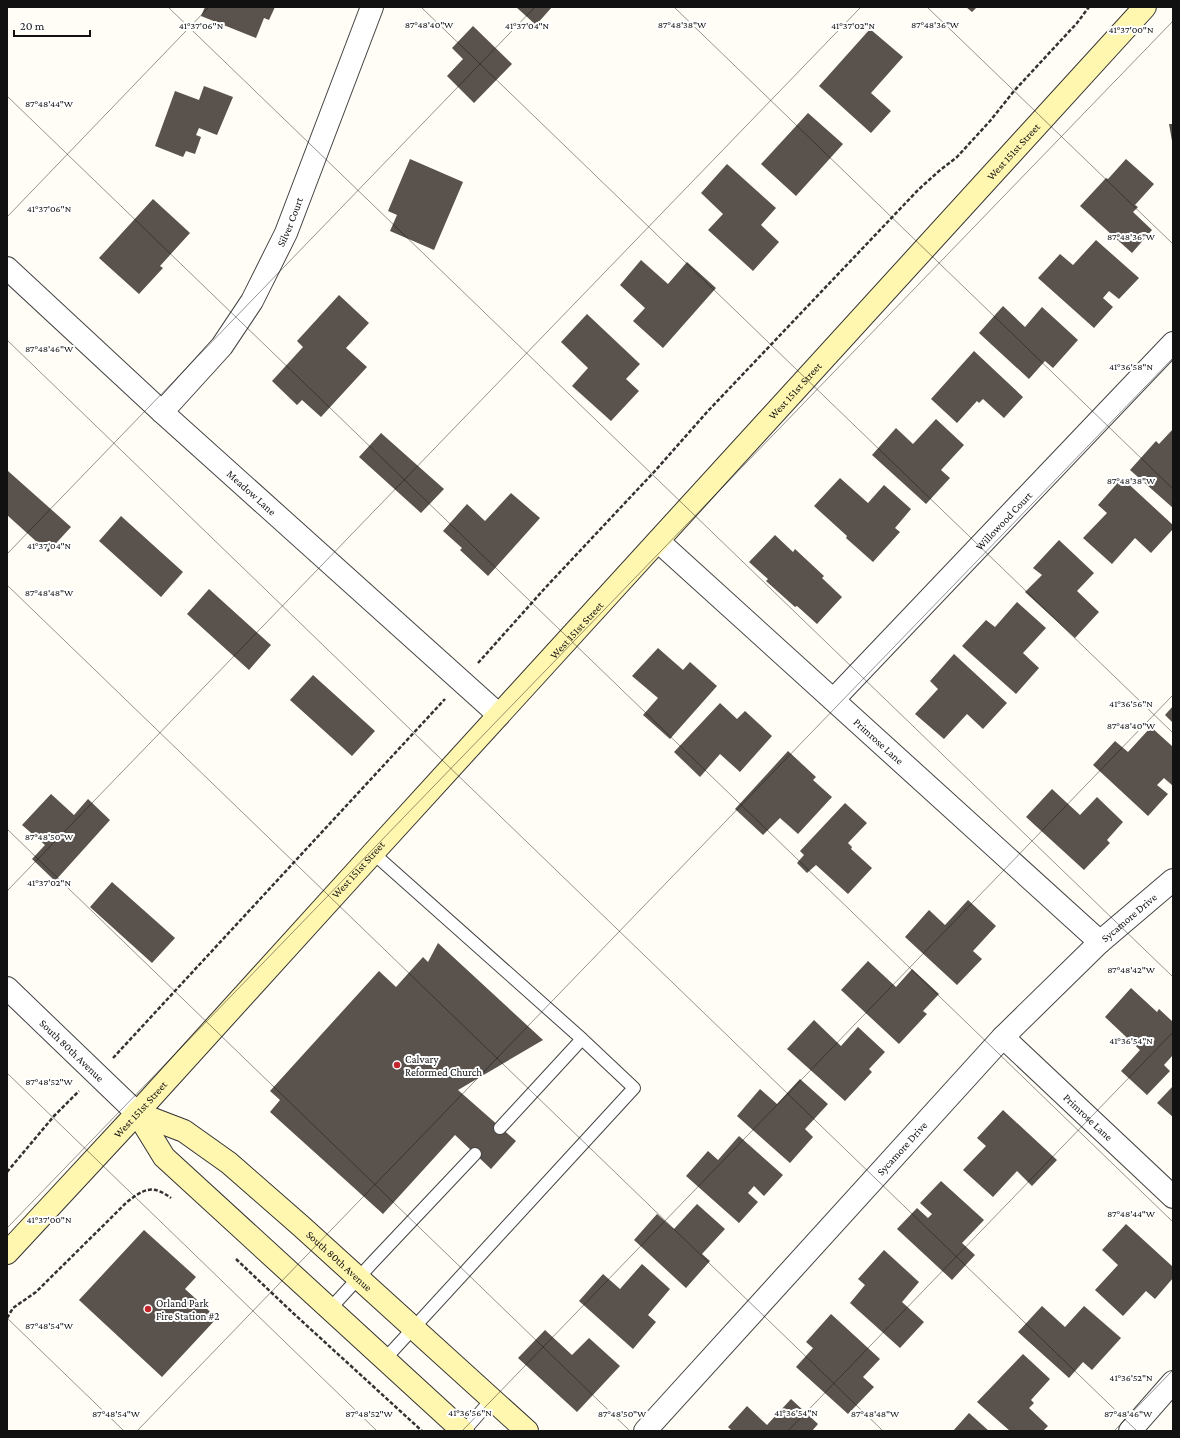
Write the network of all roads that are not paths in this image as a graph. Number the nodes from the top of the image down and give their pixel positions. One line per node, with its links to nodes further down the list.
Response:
1 (372, 7): 5 (street, Silver Court)
2 (1145, 7): 6 (street, West 151st Street)
3 (7, 268): 5 (street, Meadow Lane)
4 (1173, 343): 7 (street, Willowood Court)
5 (162, 412): 8 (street, Meadow Lane)
6 (658, 541): 7 (street, Primrose Lane); 8 (street, West 151st Street)
7 (834, 699): 11 (street, Primrose Lane)
8 (499, 715): 9 (street, West 151st Street)
9 (373, 853): 14 (lane); 15 (street, West 151st Street)
10 (1173, 880): 11 (street, Sycamore Drive)
11 (1100, 942): 13 (street, Sycamore Drive)
12 (7, 988): 15 (street, South 80th Avenue)
13 (1003, 1037): 18 (street, Primrose Lane); 28 (street, Sycamore Drive)
14 (582, 1039): 16 (lane); 22 (lane)
15 (137, 1113): 19 (street, West 151st Street); 20 (street, South 80th Avenue); 21 (street, South 80th Avenue)
16 (500, 1128)
17 (475, 1154): 20 (lane)
18 (1173, 1197)
19 (7, 1253)
20 (358, 1278): 21 (lane); 22 (street, South 80th Avenue)
21 (330, 1309): 23 (street, South 80th Avenue)
22 (414, 1328): 23 (lane); 25 (street, South 80th Avenue)
23 (385, 1359): 26 (street, South 80th Avenue)
24 (1173, 1382): 29 (street)
25 (492, 1399): 26 (lane); 27 (street, South 80th Avenue)
26 (464, 1431)
27 (527, 1431)
28 (645, 1431)
29 (1130, 1431)

